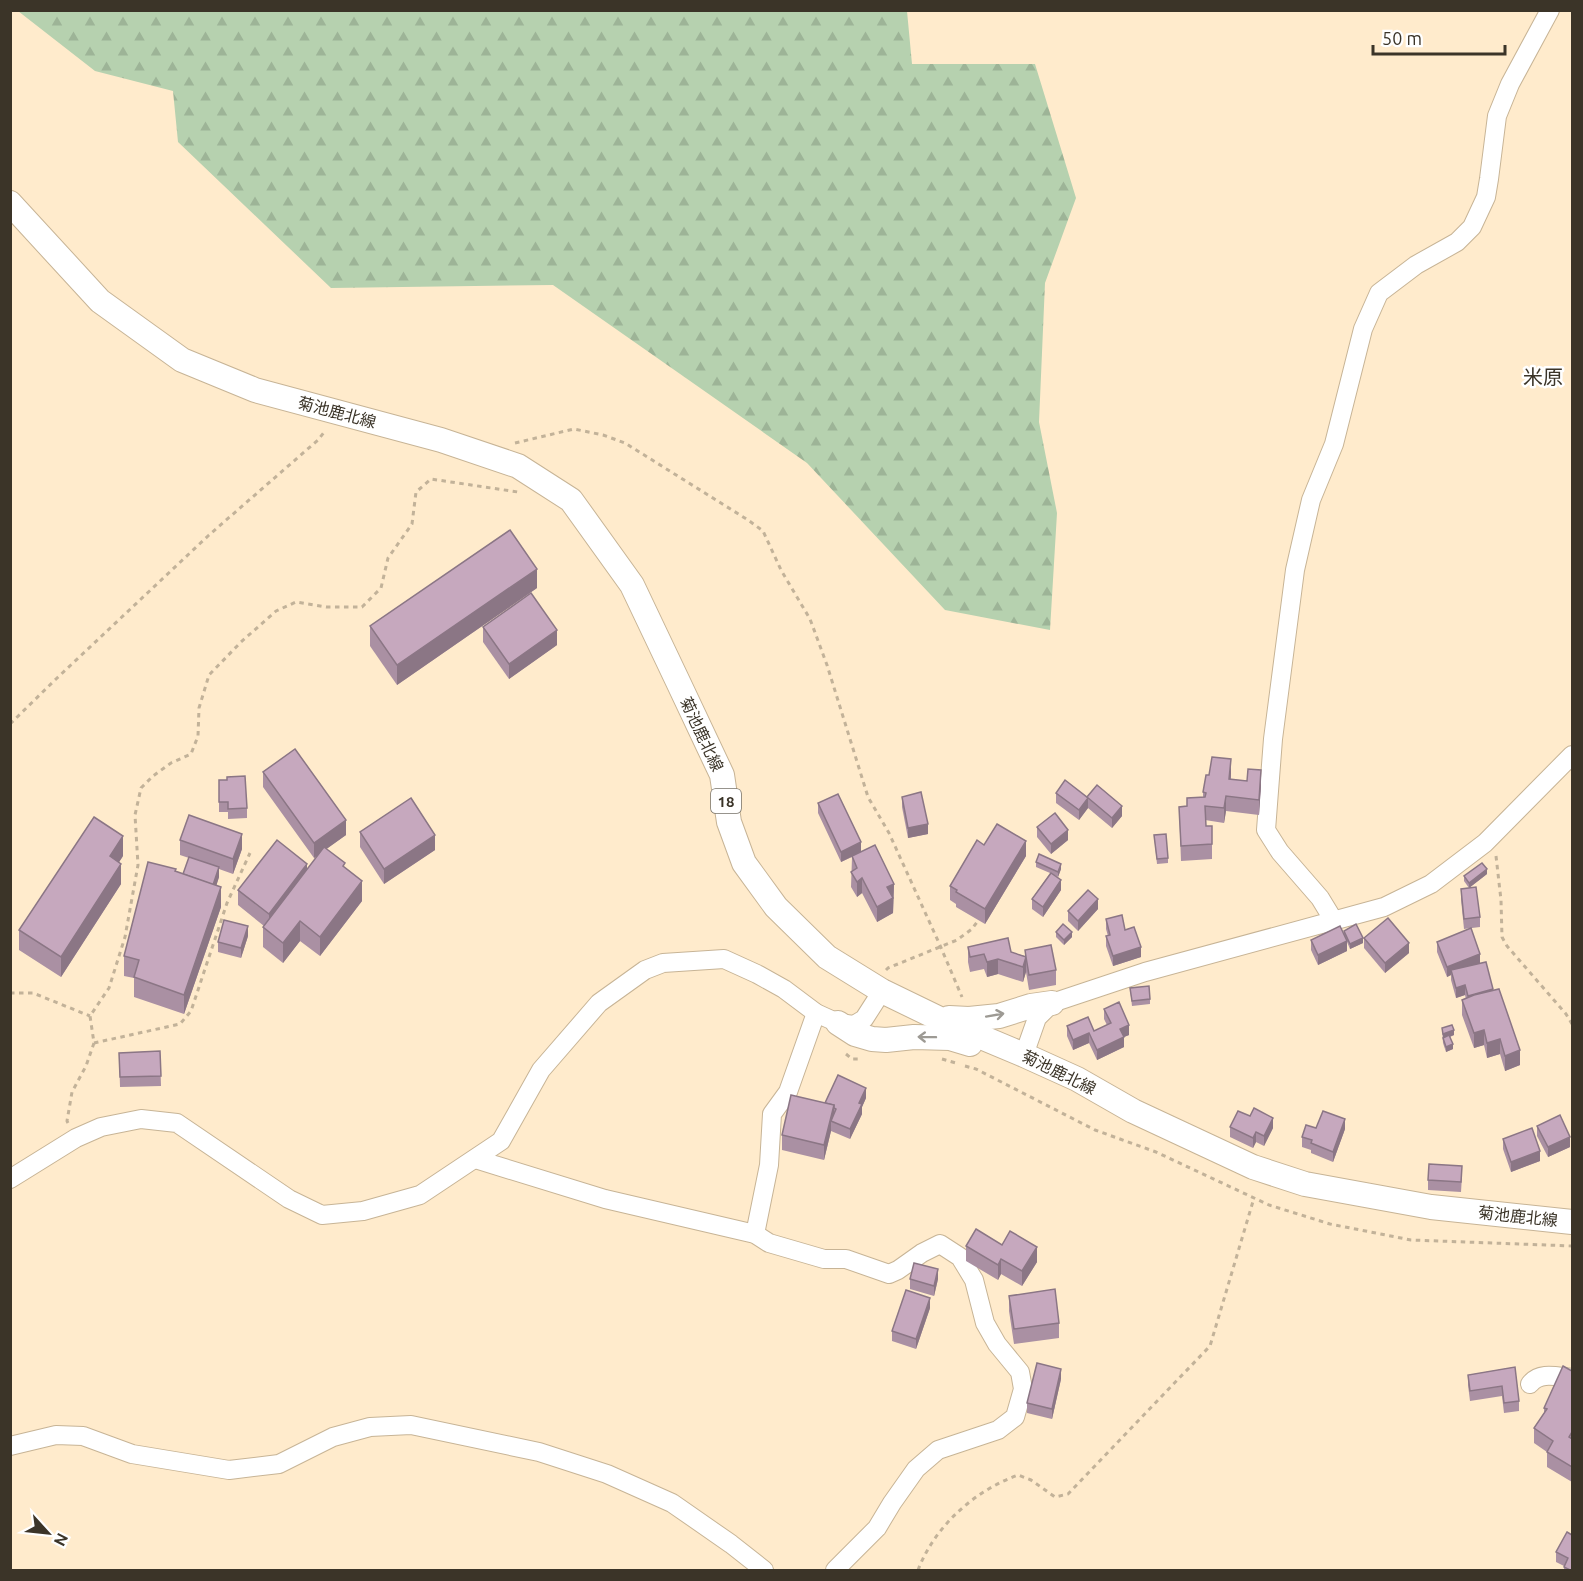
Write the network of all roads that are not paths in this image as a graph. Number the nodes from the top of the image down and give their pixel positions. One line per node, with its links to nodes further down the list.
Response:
1 (1550, 10): 4 (street)
2 (10, 203): 5 (main road, 菊池鹿北線 / 18)
3 (1572, 755): 4 (street)
4 (1334, 921): 6 (street)
5 (877, 988): 7 (main road, 菊池鹿北線 / 18); 8 (street)
6 (1052, 1003): 7 (main road, one-way to 6); 9 (street)
7 (937, 1017): 9 (main road, 菊池鹿北線 / 18)
8 (827, 1018): 9 (main road, one-way to 8); 10 (street); 13 (street)
9 (1034, 1059): 12 (main road, 菊池鹿北線 / 18)
10 (475, 1159): 11 (street); 13 (street)
11 (10, 1179)
12 (1572, 1221)
13 (755, 1234): 18 (street)
14 (1572, 1378): 15 (street)
15 (1530, 1384)
16 (10, 1446): 17 (street)
17 (764, 1570)
18 (835, 1570)

